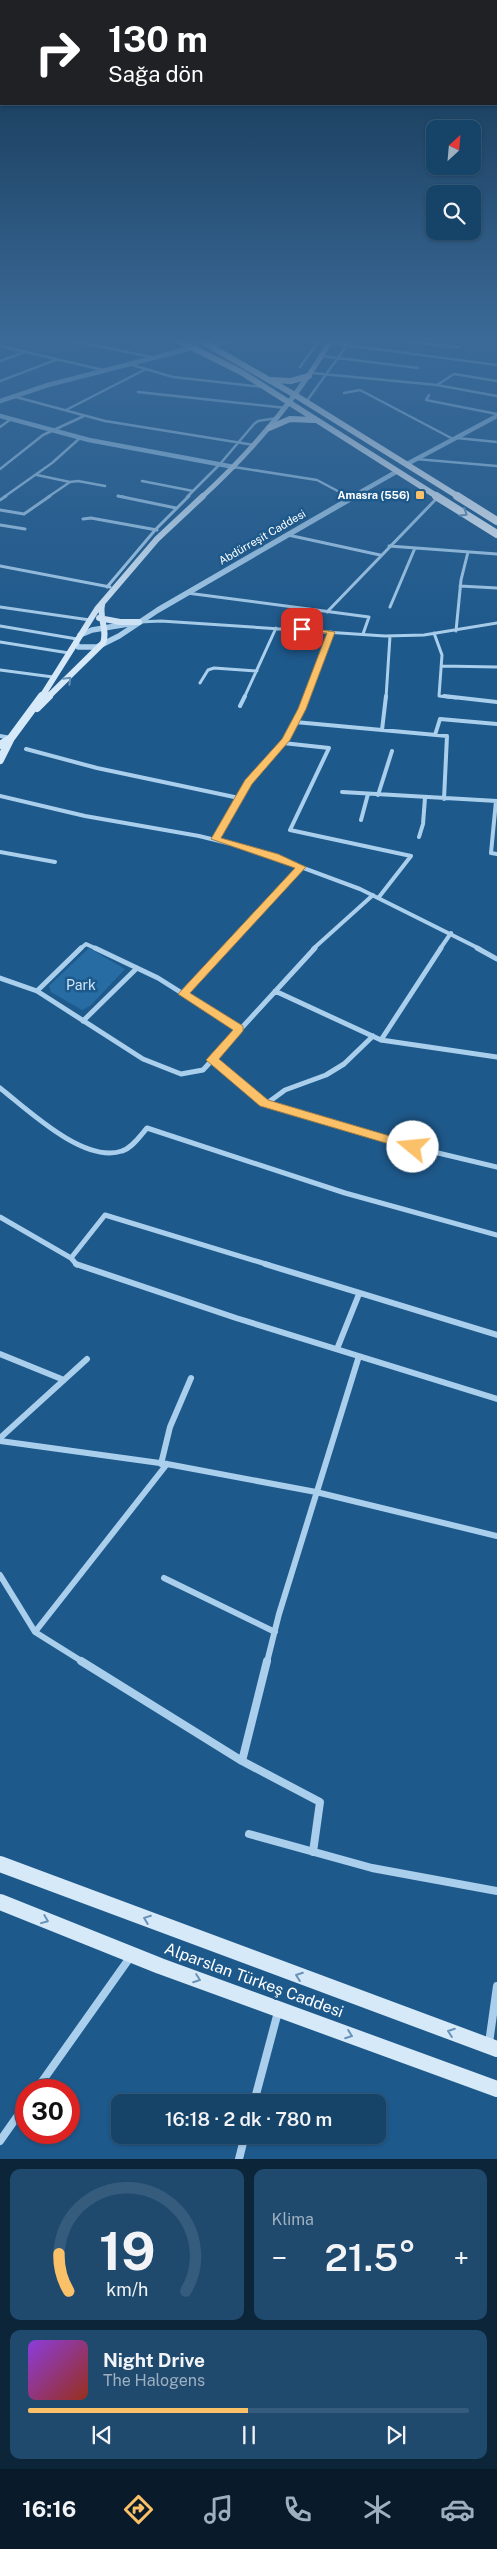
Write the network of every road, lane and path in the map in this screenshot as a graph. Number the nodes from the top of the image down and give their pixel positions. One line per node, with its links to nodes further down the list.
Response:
1 (40, 438): 17 (street)
2 (80, 438): 13 (street); 19 (street)
3 (209, 438): 10 (street)
4 (244, 438): 10 (street)
5 (260, 438): 11 (main road)
6 (344, 438): 18 (main road)
7 (364, 438): 14 (main road)
8 (455, 438): 9 (street); 12 (street)
9 (497, 442)
10 (239, 443): 11 (street); 13 (street)
11 (254, 445): 16 (main road)
12 (416, 459): 14 (street); 15 (street)
13 (220, 464): 16 (street); 23 (street)
14 (407, 464): 31 (main road)
15 (497, 466)
16 (234, 467): 26 (street); 35 (main road)
17 (0, 469)
18 (396, 472): 25 (main road); 26 (street, Abdürreşit Caddesi)
19 (37, 475): 21 (street); 27 (street)
20 (142, 481): 23 (street)
21 (70, 482): 22 (street); 29 (street)
22 (105, 486)
23 (193, 491): 28 (street)
24 (118, 496): 28 (street)
25 (438, 497): 36 (main road, one-way to 36); 38 (street)
26 (352, 498): 37 (street, Abdürreşit Caddesi)
27 (0, 500)
28 (176, 508): 34 (street)
29 (0, 510)
30 (83, 519): 34 (street)
31 (497, 521)
32 (0, 525): 33 (street)
33 (25, 529)
34 (156, 529): 35 (street); 45 (street)
35 (165, 531): 46 (main road)
36 (497, 534)
37 (288, 535): 42 (street); 48 (street, Abdürreşit Caddesi)
38 (388, 546): 39 (street); 42 (street)
39 (415, 548): 40 (street); 51 (street)
40 (468, 552): 41 (street); 44 (street)
41 (497, 554)
42 (380, 555): 52 (street)
43 (0, 566): 45 (street)
44 (460, 586): 47 (street); 60 (street)
45 (107, 587): 46 (street)
46 (116, 588): 49 (main road)
47 (497, 588)
48 (187, 593): 52 (street); 55 (street, Abdürreşit Caddesi)
49 (102, 604): 53 (main road); 54 (main road)
50 (0, 607): 54 (street)
51 (390, 607)
52 (327, 612): 63 (street)
53 (99, 618): 55 (main road); 58 (main road)
54 (90, 620): 65 (main road)
55 (139, 622): 58 (street, Abdürreşit Caddesi); 59 (street); 67 (street, Abdürreşit Caddesi)
56 (497, 623): 60 (street)
57 (0, 626): 65 (street)
58 (103, 628): 65 (street, Abdürreşit Caddesi); 67 (main road)
59 (276, 628): 61 (street); 72 (street)
60 (456, 631): 62 (street)
61 (332, 632): 63 (street); 78 (street)
62 (434, 633): 64 (street); 69 (street)
63 (363, 634): 64 (street)
64 (390, 636): 80 (street)
65 (78, 639): 67 (street); 68 (main road, Abdürreşit Caddesi)
66 (0, 642): 68 (street)
67 (101, 646): 77 (main road, Abdürreşit Caddesi, one-way to 67)
68 (69, 653): 73 (main road, Abdürreşit Caddesi)
69 (441, 666): 70 (street); 75 (street)
70 (497, 667)
71 (0, 670): 73 (street)
72 (258, 671): 74 (street); 76 (street)
73 (53, 678): 77 (main road, Abdürreşit Caddesi)
74 (200, 683)
75 (497, 702)
76 (240, 706)
77 (32, 712): 83 (main road, Abdürreşit Caddesi)
78 (295, 722): 80 (street); 84 (street)
79 (497, 724): 81 (street)
80 (382, 730): 81 (street)
81 (435, 734): 95 (street)
82 (0, 736): 83 (street)
83 (11, 738): 85 (main road, Abdürreşit Caddesi); 88 (main road, Abdürreşit Caddesi)
84 (283, 743): 93 (street); 105 (street)
85 (0, 745)
86 (26, 749): 93 (street)
87 (392, 750): 91 (street)
88 (0, 760)
89 (342, 792): 90 (street)
90 (368, 794): 91 (street); 97 (street)
91 (378, 795): 94 (street)
92 (0, 796): 99 (street)
93 (239, 798): 99 (street)
94 (425, 798): 95 (street); 98 (street)
95 (444, 799): 96 (street)
96 (496, 800): 101 (street)
97 (361, 820)
98 (419, 837)
99 (215, 839): 103 (street)
100 (0, 852): 102 (street)
101 (497, 854)
102 (55, 862)
103 (301, 867): 104 (street); 112 (street)
104 (373, 894): 105 (street); 111 (street)
105 (379, 897): 106 (street)
106 (451, 933): 107 (street); 116 (street)
107 (497, 959)
108 (137, 968): 110 (street); 112 (street); 113 (street)
109 (0, 978): 110 (street)
110 (37, 991): 113 (street)
111 (275, 991): 114 (street); 115 (street)
112 (184, 994): 114 (street)
113 (83, 1021): 118 (street)
114 (240, 1029): 118 (street)
115 (373, 1036): 116 (street); 120 (street)
116 (381, 1040): 117 (street)
117 (497, 1057)
118 (212, 1060): 120 (street)
119 (0, 1088): 123 (street)
120 (266, 1104): 121 (street)
121 (497, 1167)
122 (0, 1216): 124 (street)
123 (497, 1235)
124 (71, 1258): 125 (street); 127 (street)
125 (359, 1294): 126 (street); 127 (street)
126 (497, 1335)
127 (337, 1349): 129 (street)
128 (0, 1354): 132 (street)
129 (359, 1356): 133 (street); 136 (street)
130 (87, 1359): 132 (street)
131 (191, 1378): 135 (street)
132 (64, 1380): 134 (street)
133 (497, 1398)
134 (0, 1439): 135 (street)
135 (164, 1464): 136 (street); 140 (street)
136 (316, 1492): 137 (street); 141 (street)
137 (497, 1536)
138 (0, 1575): 140 (street)
139 (164, 1578): 141 (street)
140 (35, 1632): 142 (street)
141 (275, 1632): 142 (street)
142 (242, 1761): 144 (street)
143 (249, 1834): 144 (street)
144 (313, 1852): 146 (street)
145 (0, 1864): 151 (main road, Alparslan Türkeş Caddesi, one-way to 145)
146 (497, 1891)
147 (0, 1902): 148 (main road, Alparslan Türkeş Caddesi, one-way to 148)
148 (132, 1954): 150 (main road, Alparslan Türkeş Caddesi, one-way to 150); 152 (street)
149 (497, 1986): 151 (street)
150 (279, 2009): 153 (main road, Alparslan Türkeş Caddesi, one-way to 153); 154 (street)
151 (493, 2047)
152 (44, 2079)
153 (497, 2090)
154 (256, 2094)
155 (15, 2120): 156 (street)
156 (0, 2141)
157 (243, 2144): 158 (street)
158 (239, 2159)

